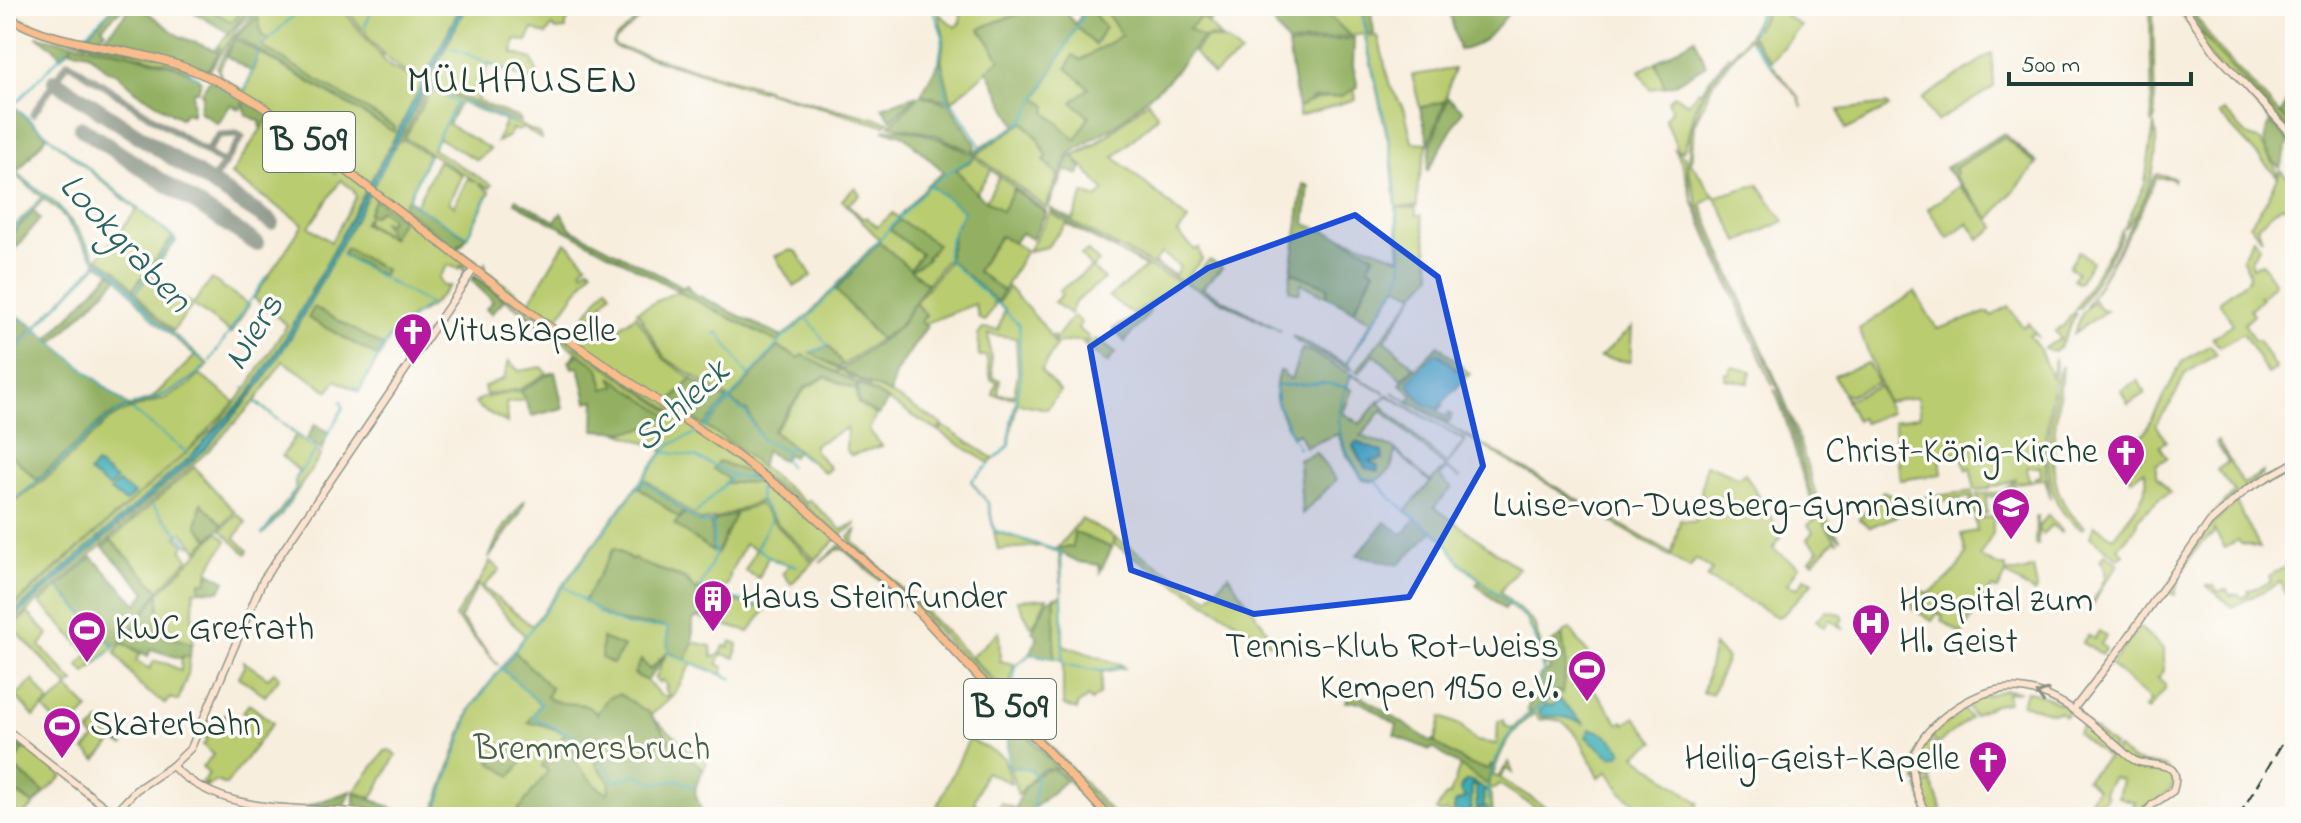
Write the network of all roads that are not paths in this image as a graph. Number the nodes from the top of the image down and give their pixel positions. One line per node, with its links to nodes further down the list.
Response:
1 (2183, 6): 3 (main road)
2 (6, 16): 4 (main road, B 509)
3 (2295, 138)
4 (472, 273): 8 (main road); 11 (main road, B 509)
5 (2295, 462): 6 (main road)
6 (2073, 710): 12 (main road, one-way to 12); 13 (main road)
7 (6, 729): 9 (main road)
8 (172, 766): 9 (main road); 10 (main road)
9 (113, 815)
10 (392, 817)
11 (1109, 817)
12 (1928, 817)
13 (2143, 817)

